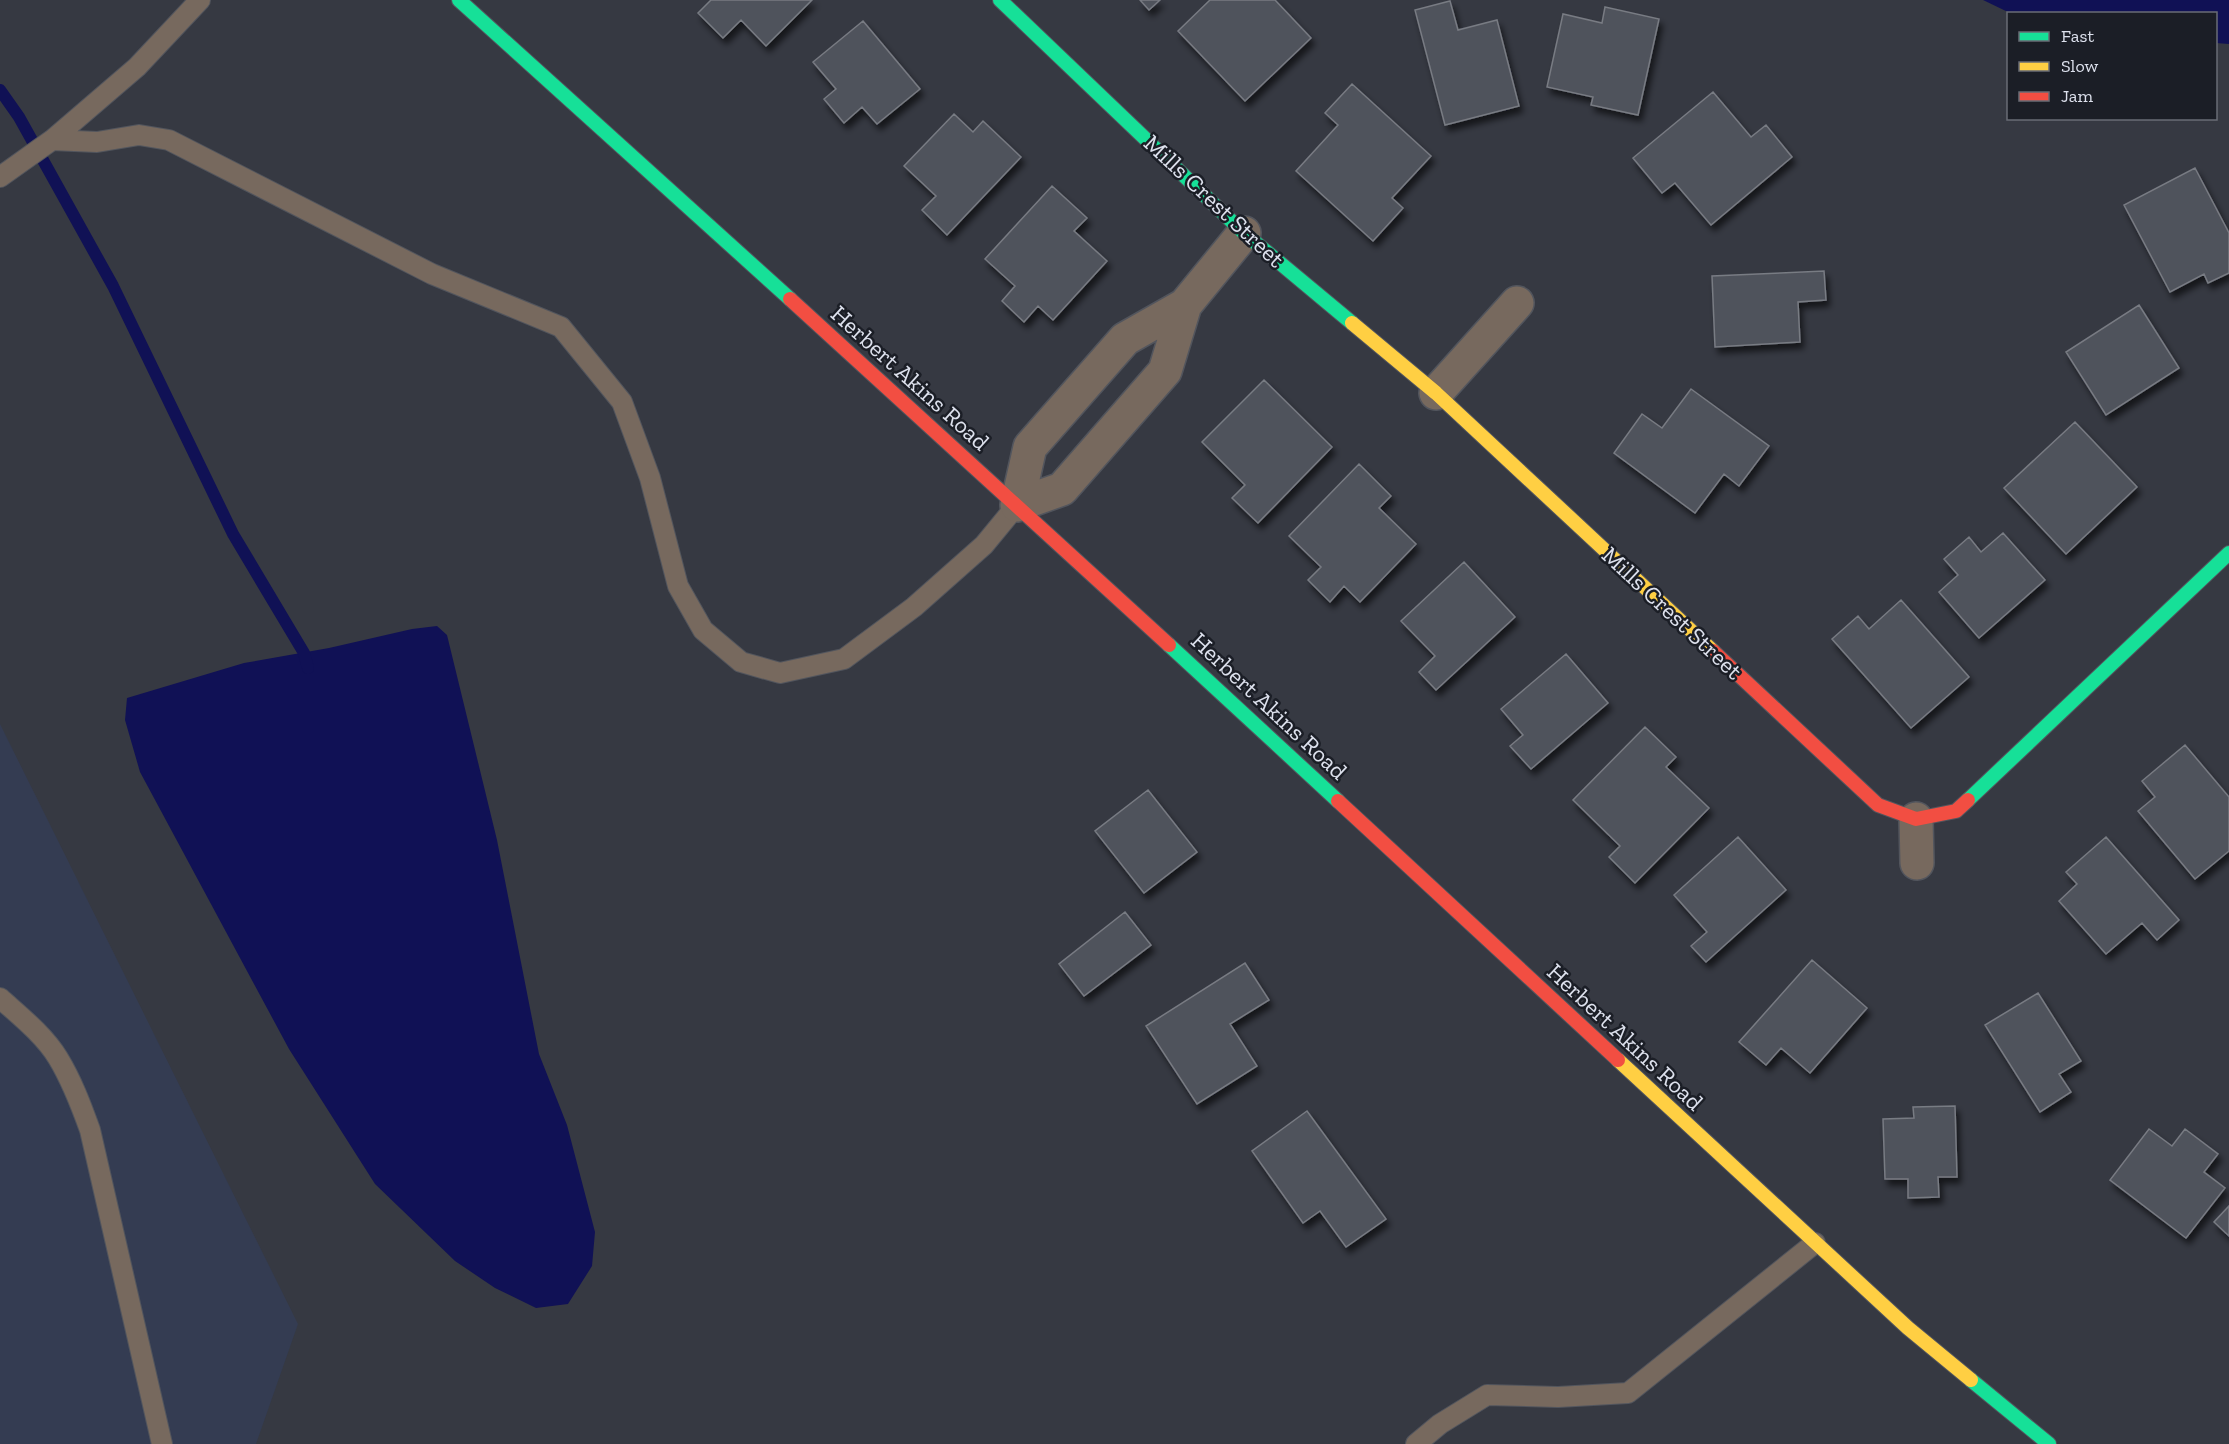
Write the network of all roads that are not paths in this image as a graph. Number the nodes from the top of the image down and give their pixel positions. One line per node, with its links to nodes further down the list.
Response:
1 (200, 0): 4 (lane)
2 (459, 0): 10 (street, Herbert Akins Road)
3 (1000, 0): 6 (street, Mills Crest Street)
4 (52, 140): 5 (lane); 10 (lane)
5 (0, 177)
6 (1244, 233): 8 (street); 9 (street, Mills Crest Street)
7 (1517, 303): 9 (street)
8 (1185, 305): 10 (street); 10 (street)
9 (1436, 393): 12 (street, Mills Crest Street)
10 (1017, 505): 15 (street, Herbert Akins Road)
11 (2229, 553): 12 (street)
12 (1916, 819): 13 (street)
13 (1917, 863)
14 (0, 998): 16 (lane)
15 (1815, 1243): 17 (lane); 18 (street, Herbert Akins Road)
16 (162, 1444)
17 (1416, 1444)
18 (2049, 1444)

